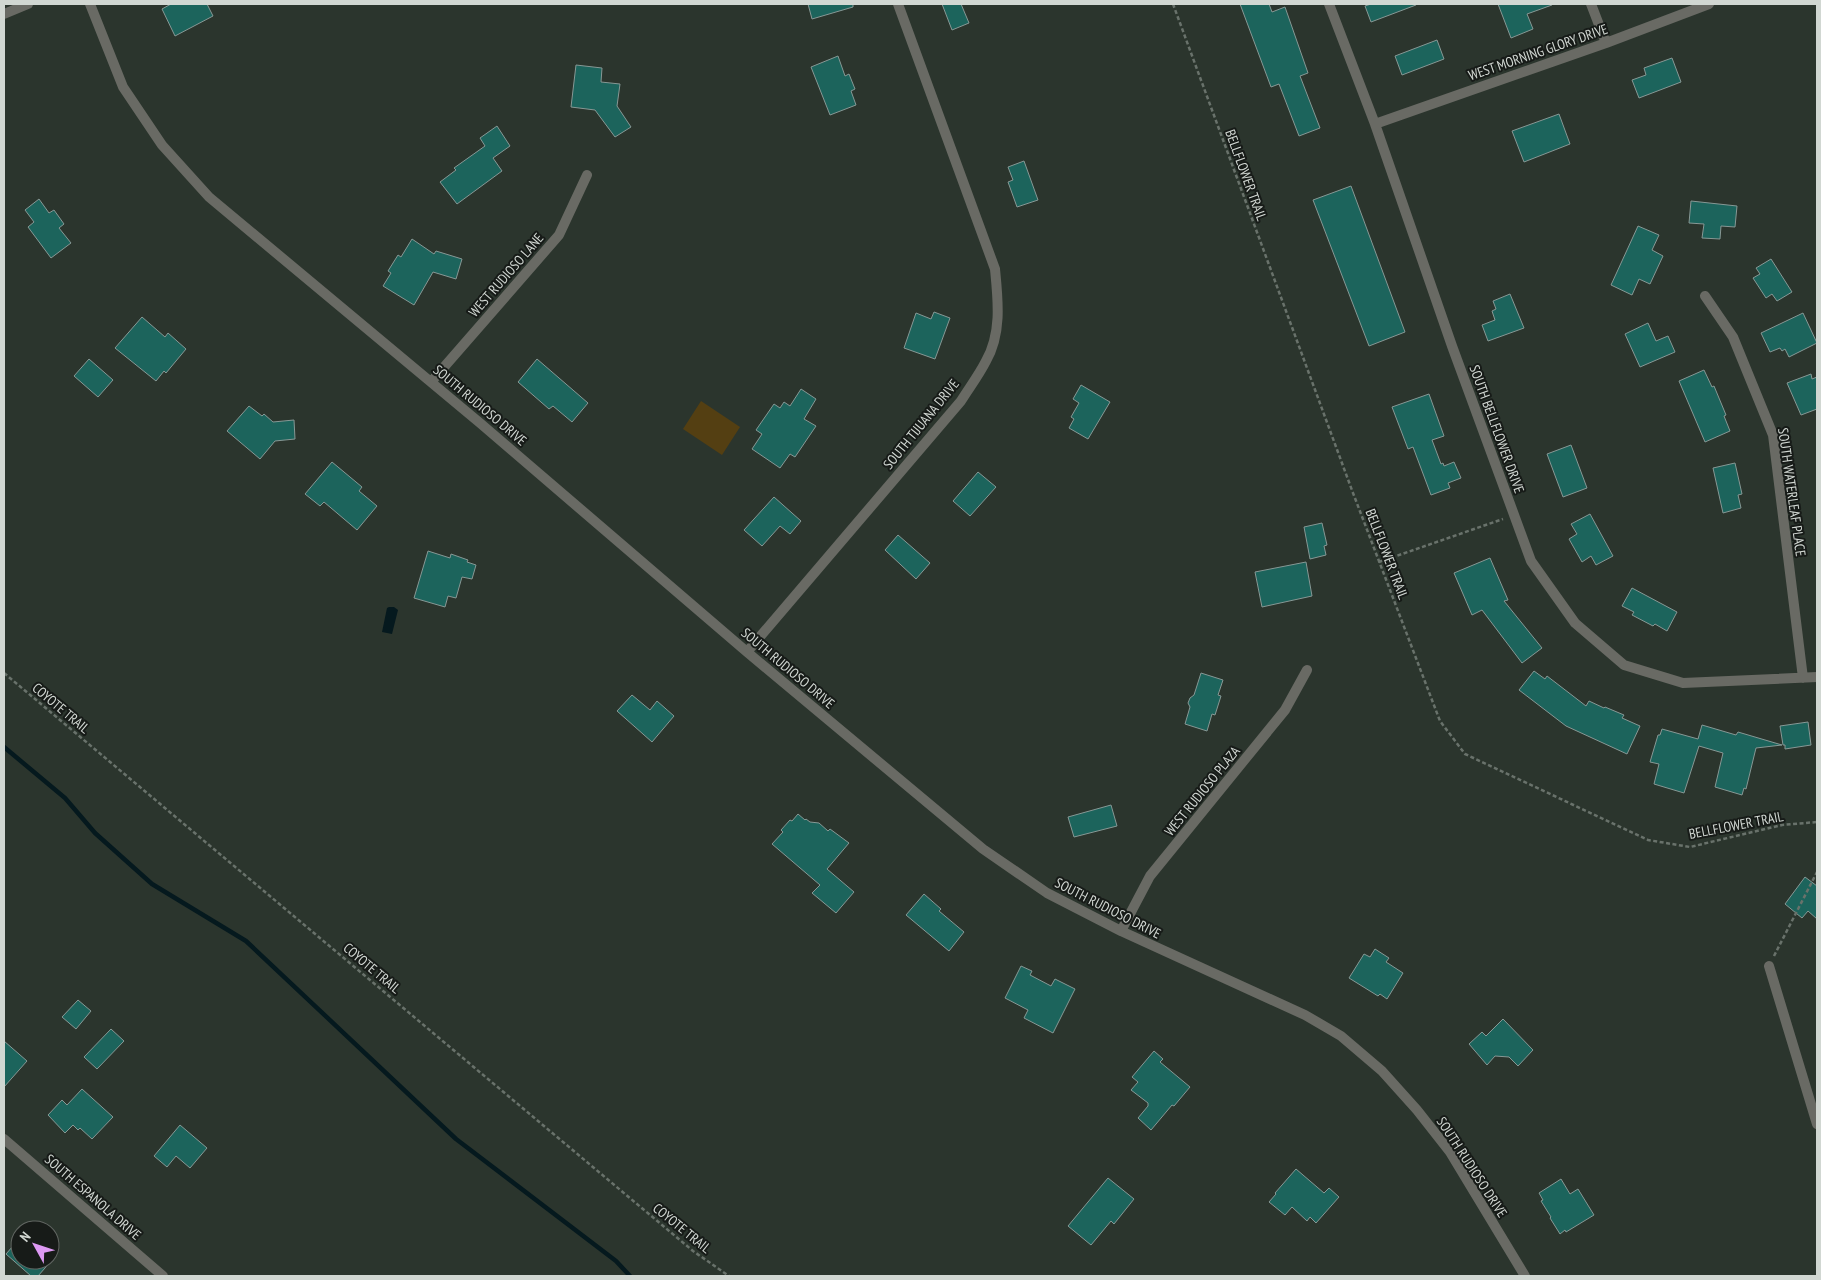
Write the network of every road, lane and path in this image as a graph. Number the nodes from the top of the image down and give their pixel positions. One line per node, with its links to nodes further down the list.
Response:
1 (28, 4): 8 (street)
2 (90, 4): 13 (street, SOUTH RUDIOSO DRIVE)
3 (898, 4): 16 (street, SOUTH TIJUANA DRIVE)
4 (1173, 4): 15 (path, BELLFLOWER TRAIL)
5 (1329, 4): 10 (street, SOUTH BELLFLOWER DRIVE)
6 (1592, 4): 9 (street)
7 (1709, 4): 9 (street, WEST MORNING GLORY DRIVE)
8 (4, 14)
9 (1606, 43): 10 (street, WEST MORNING GLORY DRIVE)
10 (1375, 124): 14 (street, SOUTH BELLFLOWER DRIVE)
11 (587, 175): 13 (street, WEST RUDIOSO LANE)
12 (1705, 296): 20 (street, SOUTH WATERLEAF PLACE)
13 (431, 382): 16 (street, SOUTH RUDIOSO DRIVE)
14 (1514, 515): 15 (path); 20 (street, SOUTH BELLFLOWER DRIVE)
15 (1379, 562): 21 (path, BELLFLOWER TRAIL)
16 (747, 652): 23 (street, SOUTH RUDIOSO DRIVE)
17 (1308, 670): 23 (street, WEST RUDIOSO PLAZA)
18 (4, 673): 28 (path, COYOTE TRAIL)
19 (1817, 677): 20 (street, SOUTH BELLFLOWER DRIVE)
20 (1803, 678)
21 (1817, 822)
22 (1817, 872): 24 (path)
23 (1121, 931): 29 (street, SOUTH RUDIOSO DRIVE)
24 (1768, 966): 25 (street)
25 (1817, 1124)
26 (4, 1139): 27 (street, SOUTH ESPANOLA DRIVE)
27 (163, 1276)
28 (729, 1276)
29 (1526, 1276)

